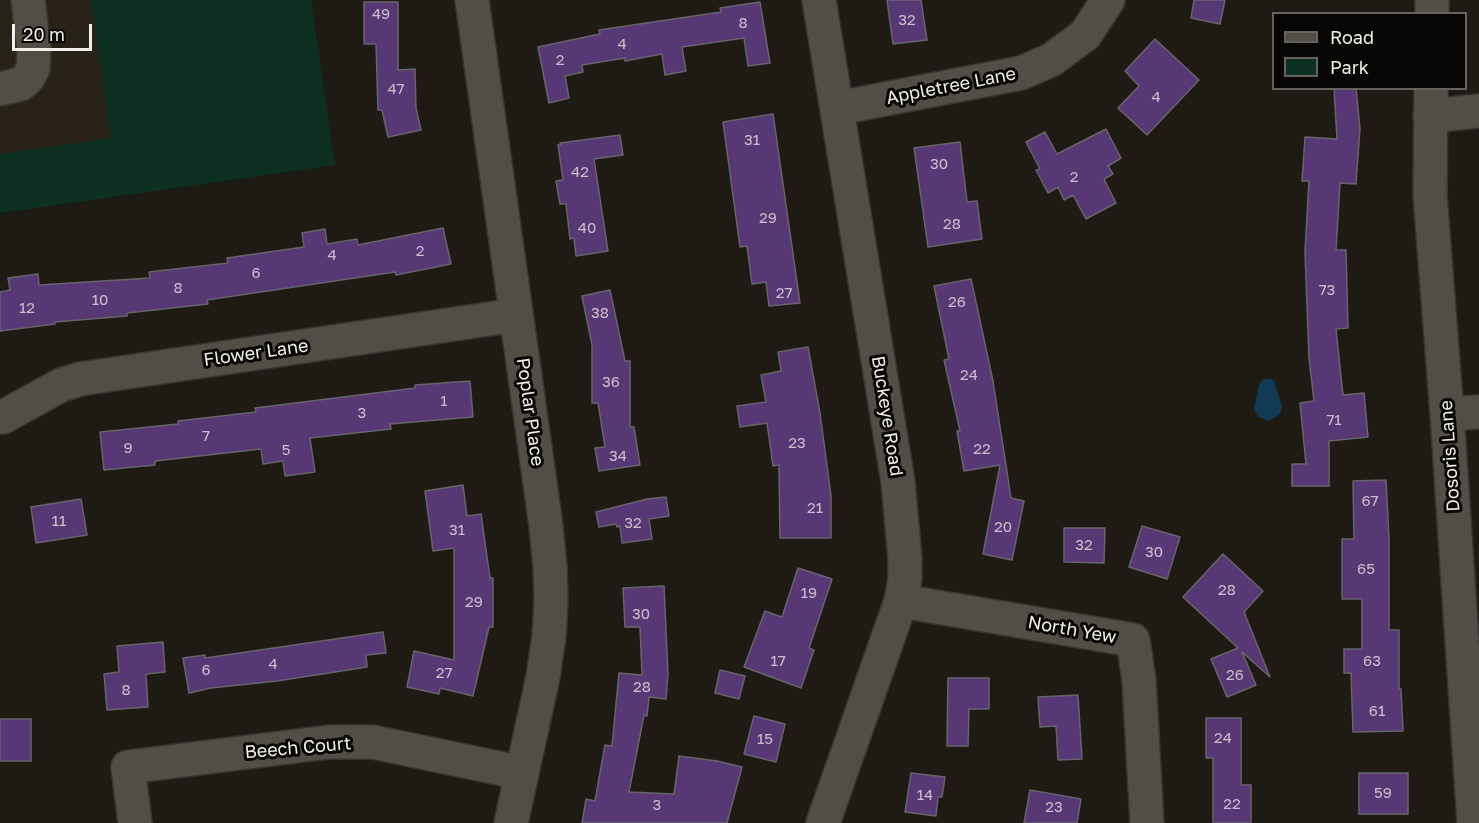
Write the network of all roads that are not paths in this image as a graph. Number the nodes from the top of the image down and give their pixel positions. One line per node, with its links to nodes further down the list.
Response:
1 (27, 0): 5 (street)
2 (472, 0): 9 (street, Poplar Place)
3 (819, 0): 7 (street, Buckeye Road)
4 (1108, 0): 7 (street, Appletree Lane)
5 (0, 89)
6 (1431, 102): 8 (street); 10 (street, Dosoris Lane)
7 (838, 108): 12 (street, Buckeye Road)
8 (1479, 111)
9 (516, 315): 11 (street, Flower Lane); 13 (street, Poplar Place)
10 (1463, 413): 18 (street, Dosoris Lane)
11 (3, 417)
12 (902, 600): 16 (street, Buckeye Road); 17 (street, North Yew)
13 (522, 773): 14 (street, Beech Court); 15 (street, Poplar Place)
14 (135, 823)
15 (511, 823)
16 (823, 823)
17 (1147, 823)
18 (1474, 823)

